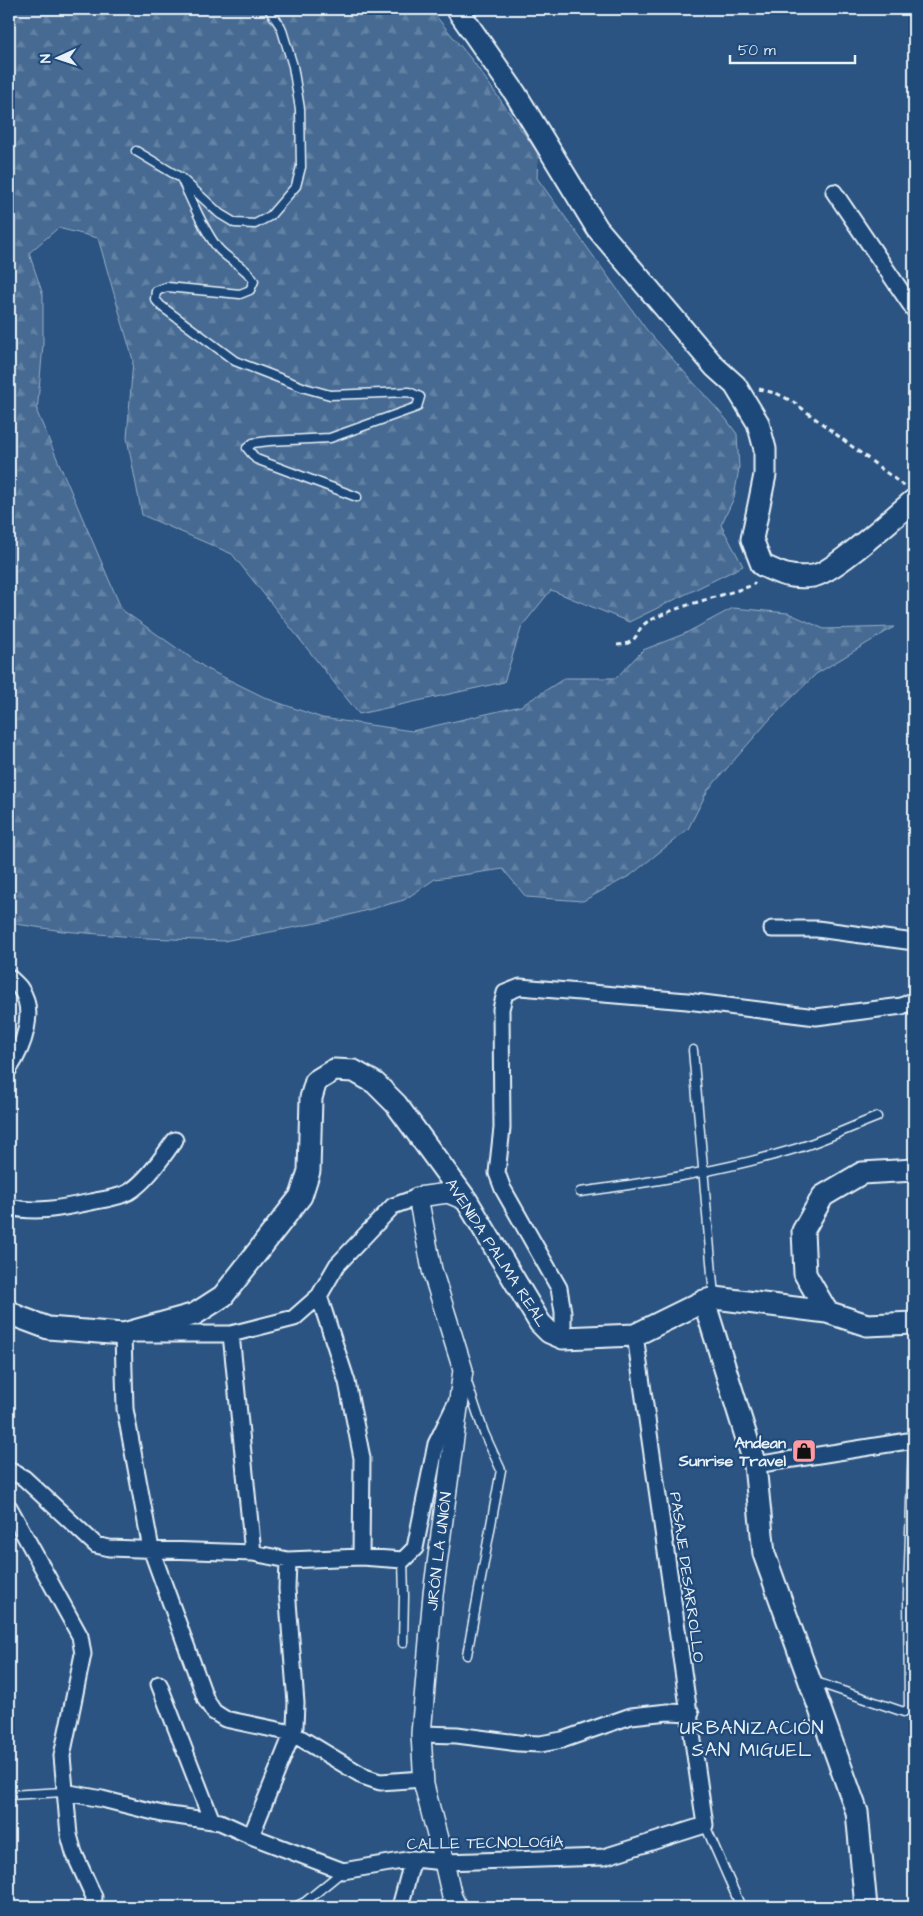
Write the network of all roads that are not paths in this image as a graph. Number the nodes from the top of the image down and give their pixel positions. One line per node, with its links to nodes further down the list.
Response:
1 (269, 9): 4 (lane)
2 (457, 9): 7 (main road)
3 (136, 150): 4 (lane)
4 (181, 178): 8 (lane)
5 (834, 192): 6 (street)
6 (914, 310)
7 (911, 494)
8 (357, 497)
9 (772, 929): 10 (street)
10 (914, 942)
11 (9, 977): 14 (street)
12 (914, 1000): 31 (street)
13 (694, 1050): 18 (lane)
14 (9, 1069)
15 (876, 1117): 18 (lane)
16 (175, 1140): 22 (street)
17 (914, 1170): 26 (main road)
18 (704, 1172): 19 (lane); 24 (lane)
19 (580, 1192)
20 (418, 1197): 21 (street); 23 (street); 32 (street, JIRÓN LA UNIÓN)
21 (467, 1201): 28 (main road, AVENIDA PALMA REAL); 31 (main road, AVENIDA PALMA REAL)
22 (9, 1207)
23 (319, 1296): 29 (street); 40 (street)
24 (709, 1300): 26 (main road); 30 (main road, AVENIDA PALMA REAL); 35 (main road)
25 (9, 1311): 28 (main road, AVENIDA PALMA REAL)
26 (827, 1312): 27 (main road)
27 (914, 1323)
28 (123, 1334): 29 (street); 38 (street)
29 (231, 1334): 39 (street)
30 (635, 1335): 31 (main road, AVENIDA PALMA REAL); 47 (street, PASAJE DESARROLLO)
31 (563, 1338)
32 (463, 1370): 33 (street, JIRÓN LA UNIÓN); 44 (lane)
33 (458, 1397): 42 (street); 49 (street, JIRÓN LA UNIÓN)
34 (914, 1440): 35 (street); 45 (lane)
35 (755, 1465): 45 (main road)
36 (9, 1470): 38 (street)
37 (9, 1507): 51 (street)
38 (152, 1549): 39 (street); 48 (street)
39 (253, 1553): 41 (street)
40 (361, 1557): 41 (street); 42 (street)
41 (288, 1560): 48 (street)
42 (403, 1560): 43 (lane)
43 (403, 1643)
44 (467, 1655)
45 (808, 1680): 64 (main road)
46 (158, 1684): 53 (street)
47 (691, 1713): 49 (street); 54 (street, PASAJE DESARROLLO)
48 (292, 1734): 50 (street); 55 (street)
49 (421, 1734): 50 (street, JIRÓN LA UNIÓN)
50 (423, 1779): 57 (street, JIRÓN LA UNIÓN)
51 (64, 1792): 52 (lane); 53 (street); 59 (street)
52 (9, 1795)
53 (212, 1821): 55 (street)
54 (705, 1825): 57 (street, CALLE TECNOLOGÍA); 63 (lane)
55 (251, 1836): 58 (street)
56 (413, 1859): 57 (street, CALLE TECNOLOGÍA); 58 (street, CALLE TECNOLOGÍA); 61 (street)
57 (444, 1862): 62 (street, JIRÓN LA UNIÓN)
58 (343, 1871): 60 (lane)
59 (93, 1907)
60 (295, 1907)
61 (400, 1907)
62 (457, 1907)
63 (741, 1907)
64 (866, 1907)

